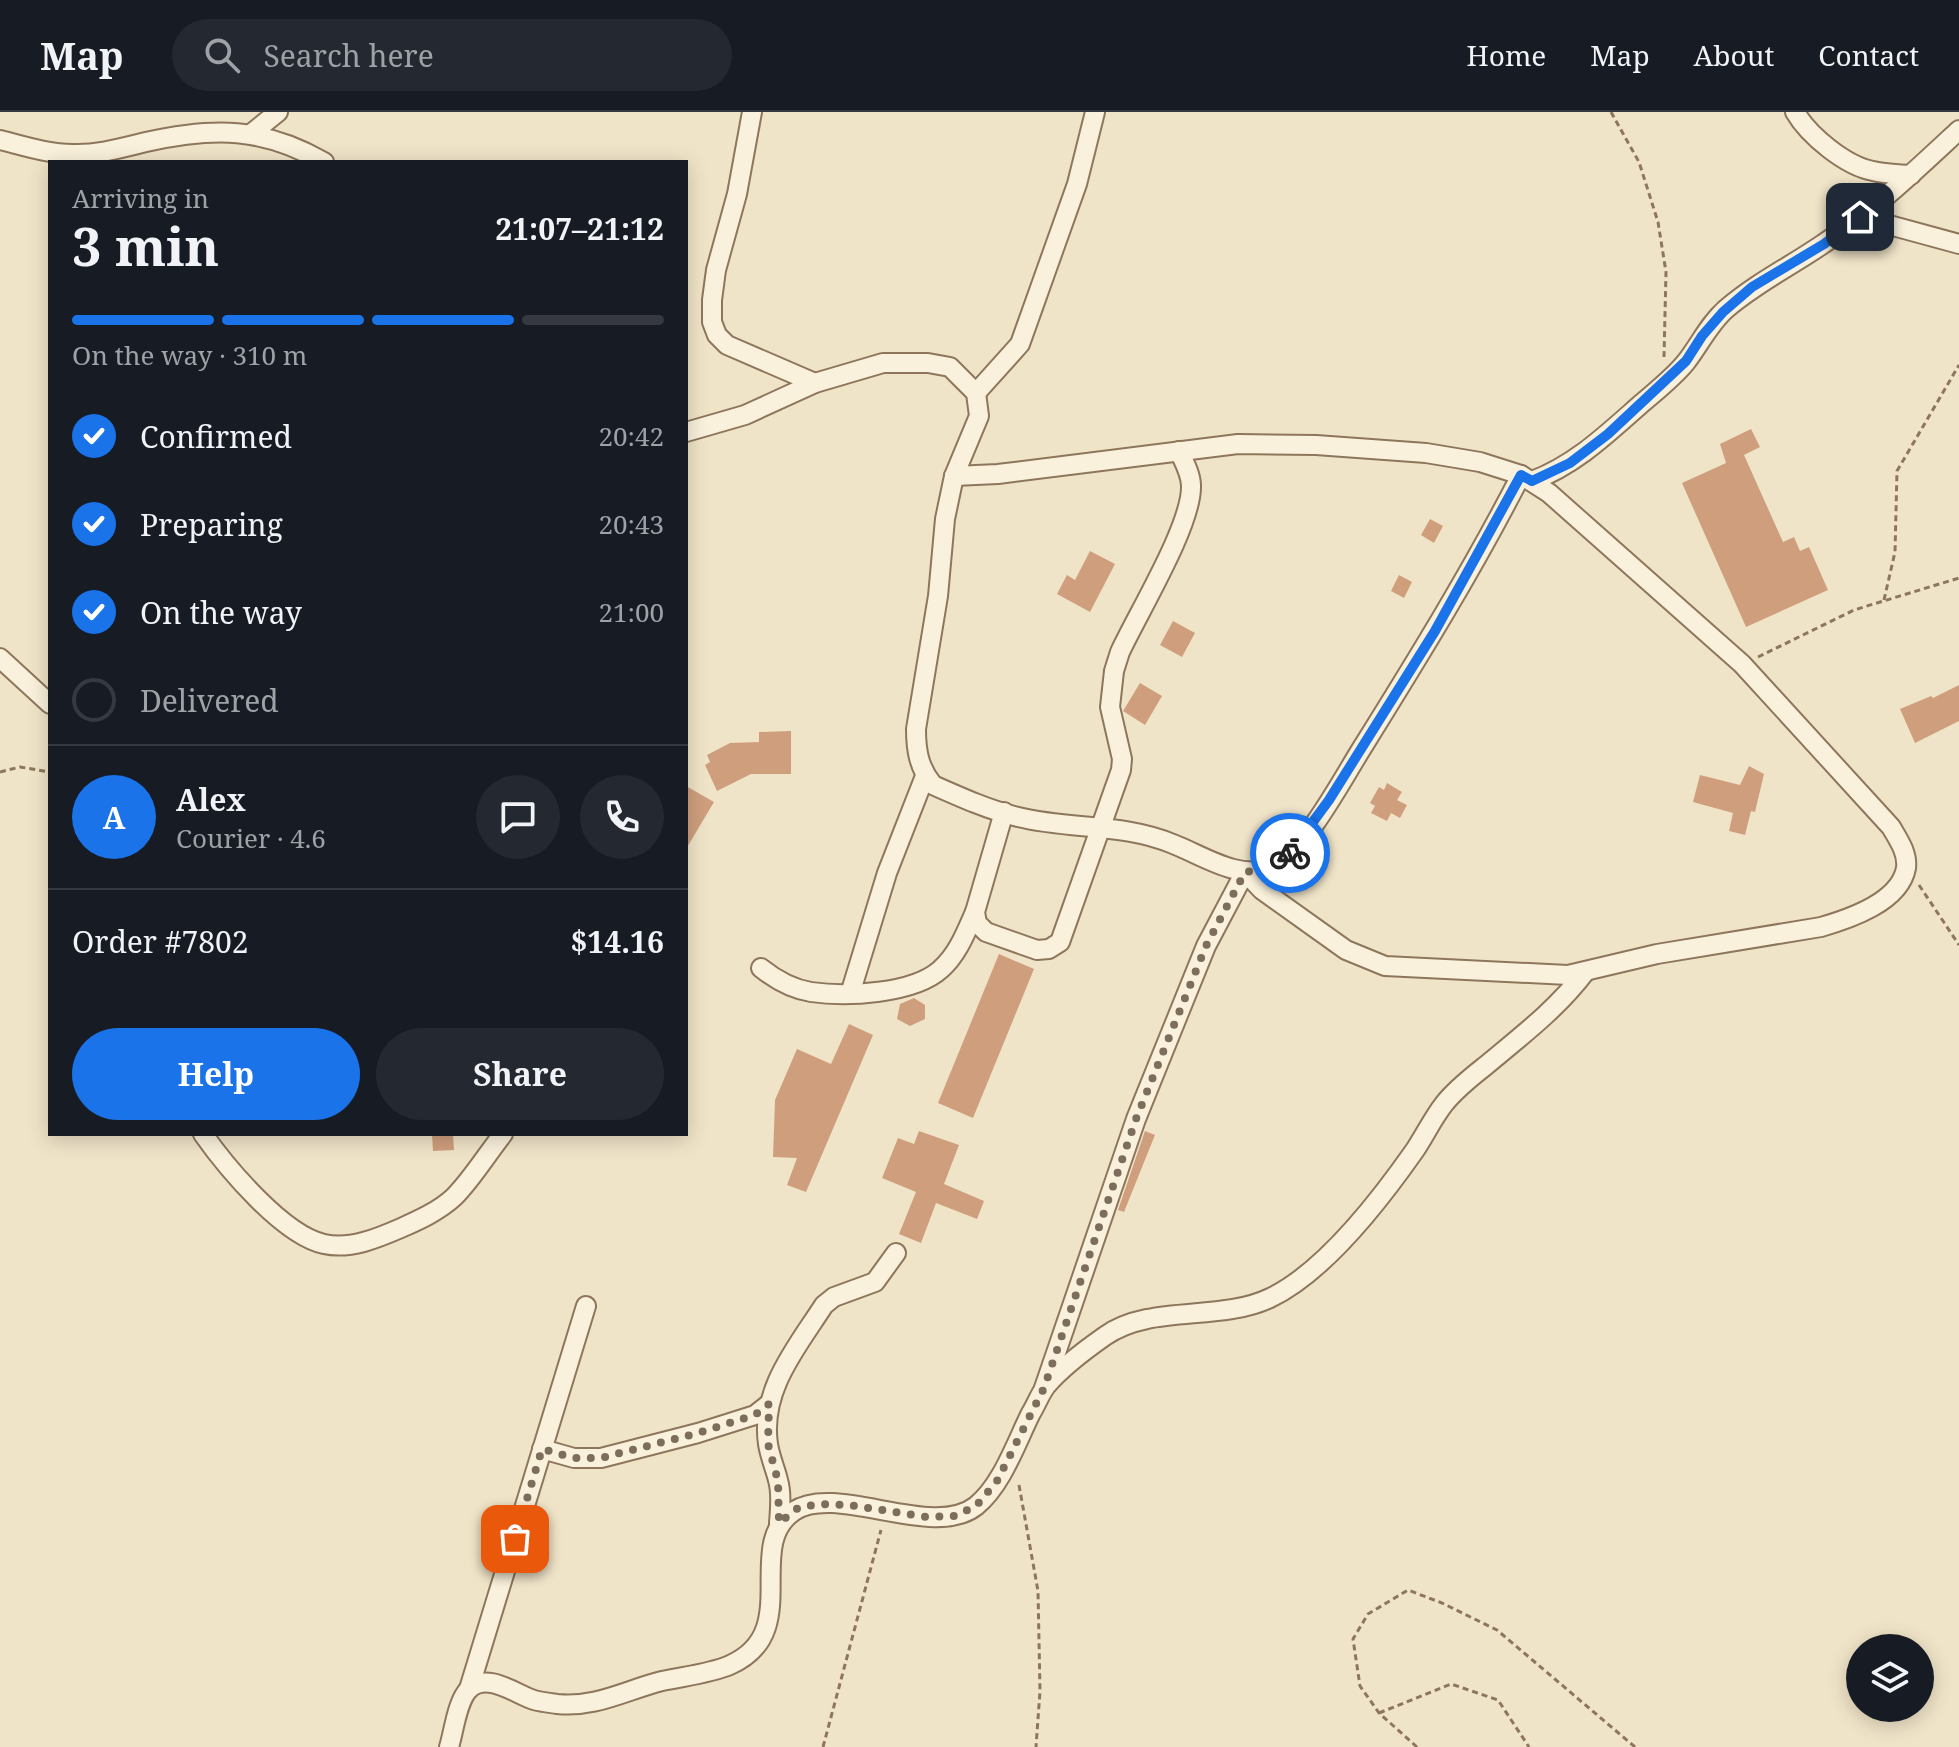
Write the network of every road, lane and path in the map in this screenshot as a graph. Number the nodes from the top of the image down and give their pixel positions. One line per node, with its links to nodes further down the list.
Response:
1 (278, 112): 7 (street)
2 (752, 112): 14 (street)
3 (1095, 112): 16 (street)
4 (1611, 112): 15 (path)
5 (1795, 112): 10 (street)
6 (1959, 130): 10 (street)
7 (252, 133): 8 (street); 9 (street)
8 (0, 140)
9 (320, 160)
10 (1911, 175): 11 (street)
11 (1860, 217): 12 (street); 15 (street)
12 (1959, 244)
13 (1959, 365): 22 (path)
14 (815, 383): 16 (street); 17 (street)
15 (1663, 384): 20 (street)
16 (976, 393): 19 (street)
17 (688, 431)
18 (1179, 451): 19 (street); 20 (street); 30 (street)
19 (954, 476): 28 (street)
20 (1526, 478): 24 (street); 31 (street)
21 (1959, 578): 22 (path)
22 (1884, 600): 24 (path)
23 (0, 658): 25 (street)
24 (1742, 664): 36 (street)
25 (48, 702)
26 (0, 772): 27 (path)
27 (48, 772)
28 (925, 776): 29 (street); 37 (street)
29 (1004, 812): 30 (street); 33 (street)
30 (1101, 828): 31 (street); 33 (street)
31 (1245, 872): 36 (street); 42 (street)
32 (1918, 883): 34 (path)
33 (975, 912): 37 (street)
34 (1959, 945)
35 (761, 968): 37 (street)
36 (1585, 972): 42 (street)
37 (850, 994)
38 (205, 1136): 39 (street)
39 (501, 1136)
40 (896, 1253): 43 (street)
41 (586, 1306): 44 (street)
42 (1044, 1388): 45 (street)
43 (769, 1404): 44 (street); 47 (street)
44 (542, 1449): 48 (street)
45 (1012, 1451): 46 (street); 52 (path)
46 (886, 1511): 47 (street); 51 (path)
47 (779, 1523): 48 (street)
48 (469, 1689): 50 (street)
49 (1379, 1713): 53 (path); 54 (path); 55 (path)
50 (449, 1747)
51 (823, 1747)
52 (1036, 1747)
53 (1417, 1747)
54 (1529, 1747)
55 (1635, 1747)

